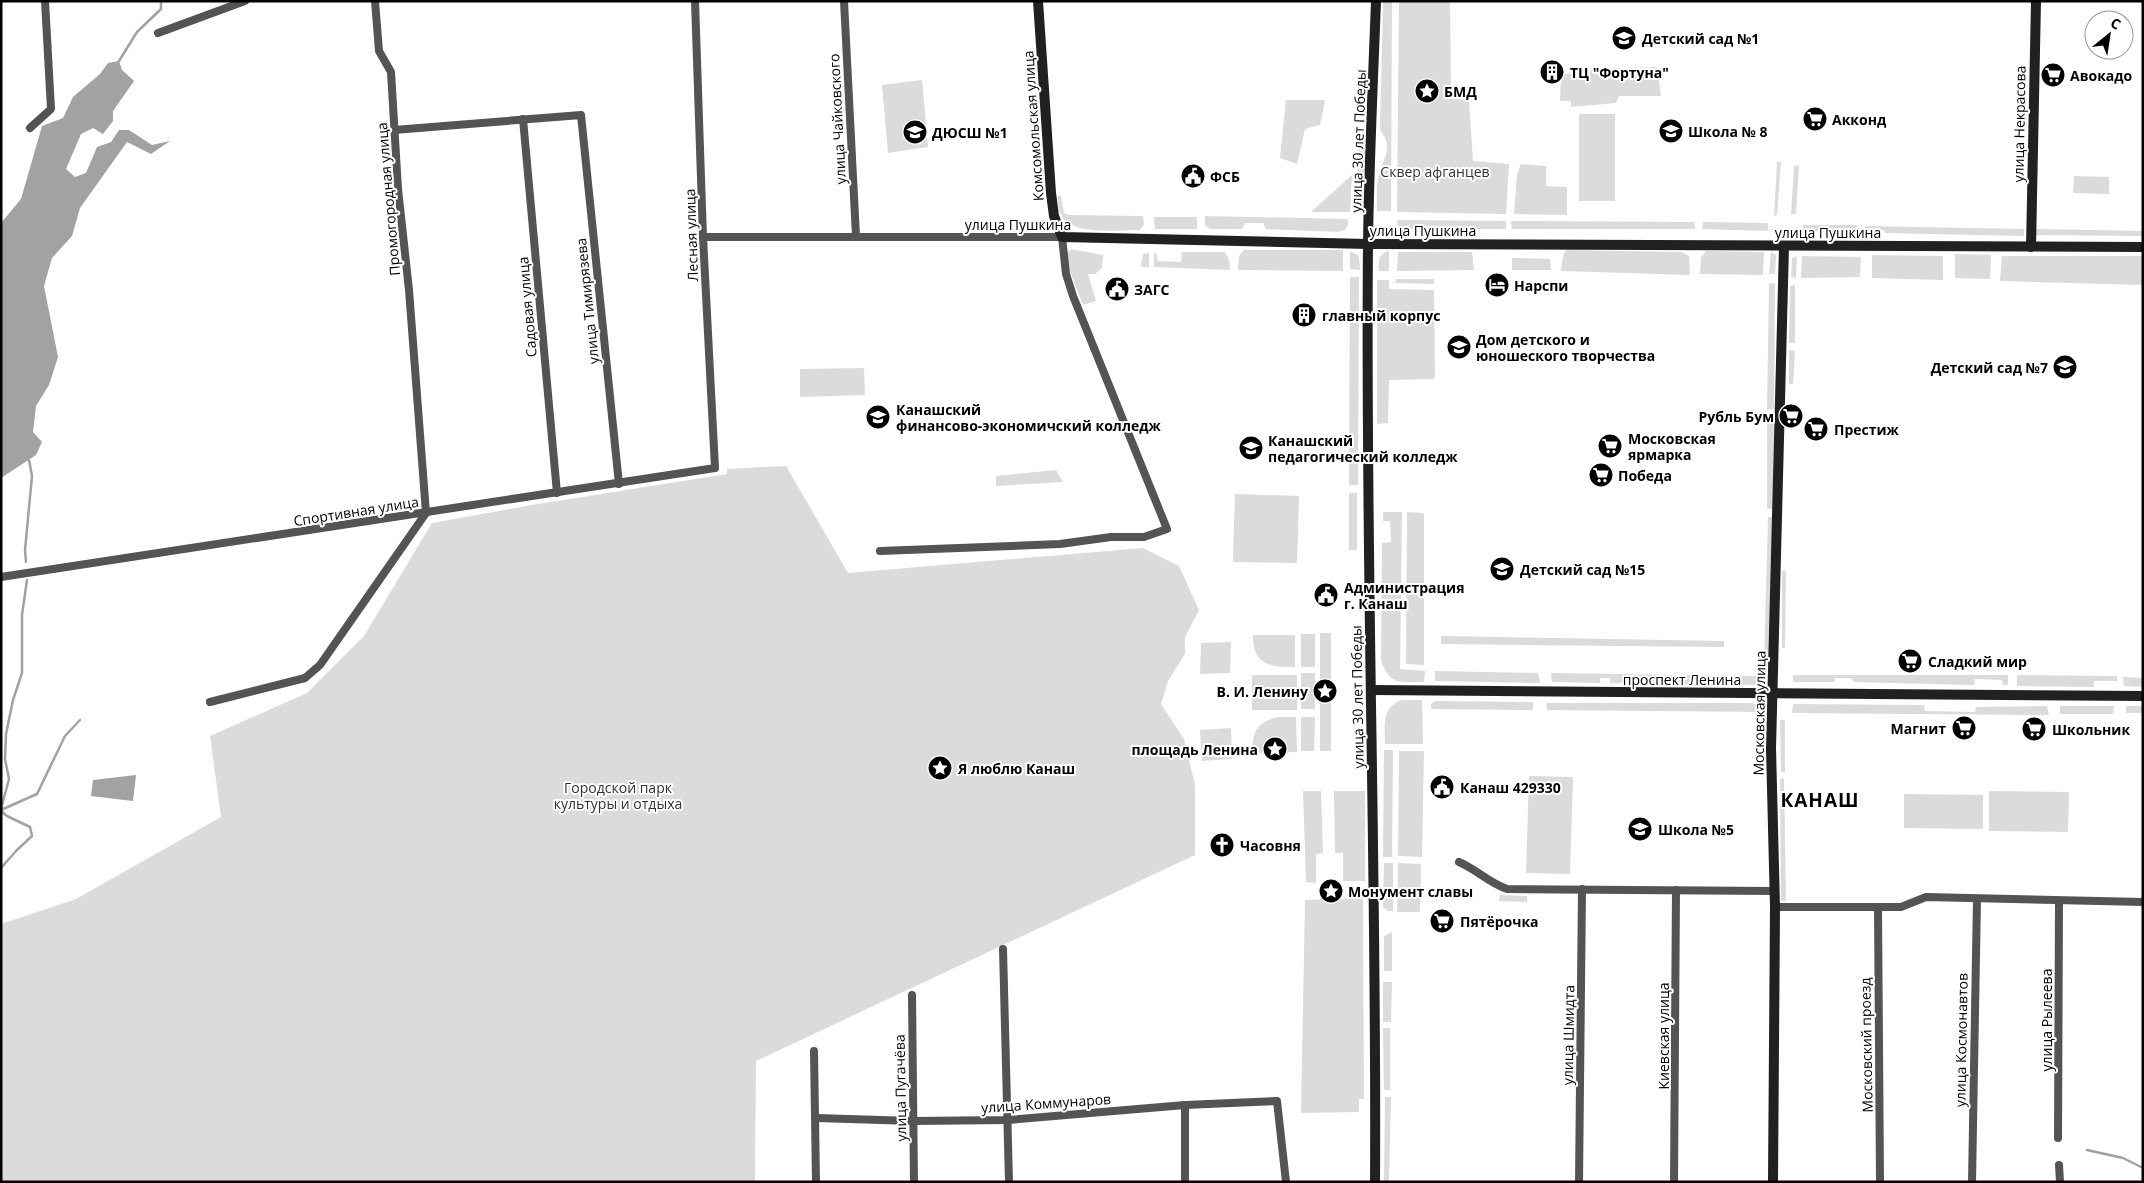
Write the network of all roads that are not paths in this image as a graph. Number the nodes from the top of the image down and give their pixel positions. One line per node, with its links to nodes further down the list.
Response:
1 (45, 1): 11 (street)
2 (245, 1): 9 (street)
3 (375, 1): 12 (street, Промогородная улица)
4 (695, 1): 14 (street, Лесная улица)
5 (844, 1): 13 (street, улица Чайковского)
6 (1038, 1): 15 (street, Комсомольская улица)
7 (1376, 1): 16 (street, улица 30 лет Победы)
8 (2036, 1): 18 (street, улица Некрасова)
9 (158, 33)
10 (523, 119): 12 (street); 21 (street, улица Тимирязева); 22 (street, Садовая улица)
11 (30, 128)
12 (394, 130): 23 (street, Промогородная улица)
13 (856, 236): 14 (street, улица Пушкина); 15 (street, улица Пушкина)
14 (703, 237): 20 (street, Лесная улица)
15 (1062, 237): 16 (street, улица Пушкина); 24 (street, Комсомольская улица)
16 (1368, 244): 17 (street, улица Пушкина); 26 (street, улица 30 лет Победы)
17 (1784, 246): 18 (street, улица Пушкина); 27 (street, Московская улица)
18 (2030, 247): 19 (street, улица Пушкина)
19 (2143, 247)
20 (715, 468): 21 (street, Спортивная улица)
21 (619, 484): 22 (street, Спортивная улица)
22 (557, 493): 23 (street, Спортивная улица)
23 (426, 513): 25 (street, Спортивная улица); 29 (street)
24 (880, 551)
25 (1, 577)
26 (1371, 690): 27 (street, проспект Ленина); 53 (street, улица 30 лет Победы)
27 (1772, 693): 28 (street, проспект Ленина); 33 (street, Московская улица)
28 (2143, 696)
29 (210, 702)
30 (1459, 862): 31 (street)
31 (1582, 890): 32 (street); 54 (street, улица Шмидта)
32 (1676, 890): 33 (street); 55 (street, Киевская улица)
33 (1775, 891): 37 (street, Московская улица)
34 (1977, 899): 35 (street); 38 (street); 58 (street, улица Космонавтов)
35 (2060, 901): 36 (street); 46 (street, улица Рылеева)
36 (2143, 902)
37 (1775, 907): 38 (street); 56 (street, Московская улица)
38 (1878, 907): 57 (street, Московский проезд)
39 (1003, 949): 45 (street)
40 (912, 995): 44 (street, улица Пугачёва)
41 (814, 1051): 43 (street)
42 (1185, 1105): 45 (street, улица Коммунаров); 51 (street); 52 (street, улица Коммунаров)
43 (816, 1118): 44 (street, улица Коммунаров); 48 (street)
44 (913, 1120): 45 (street, улица Коммунаров); 49 (street, улица Пугачёва)
45 (1008, 1120): 50 (street)
46 (2058, 1138)
47 (2059, 1166): 59 (street)
48 (816, 1182)
49 (914, 1182)
50 (1009, 1182)
51 (1185, 1182)
52 (1286, 1182)
53 (1375, 1182)
54 (1579, 1182)
55 (1674, 1182)
56 (1773, 1182)
57 (1880, 1182)
58 (1972, 1182)
59 (2060, 1182)

